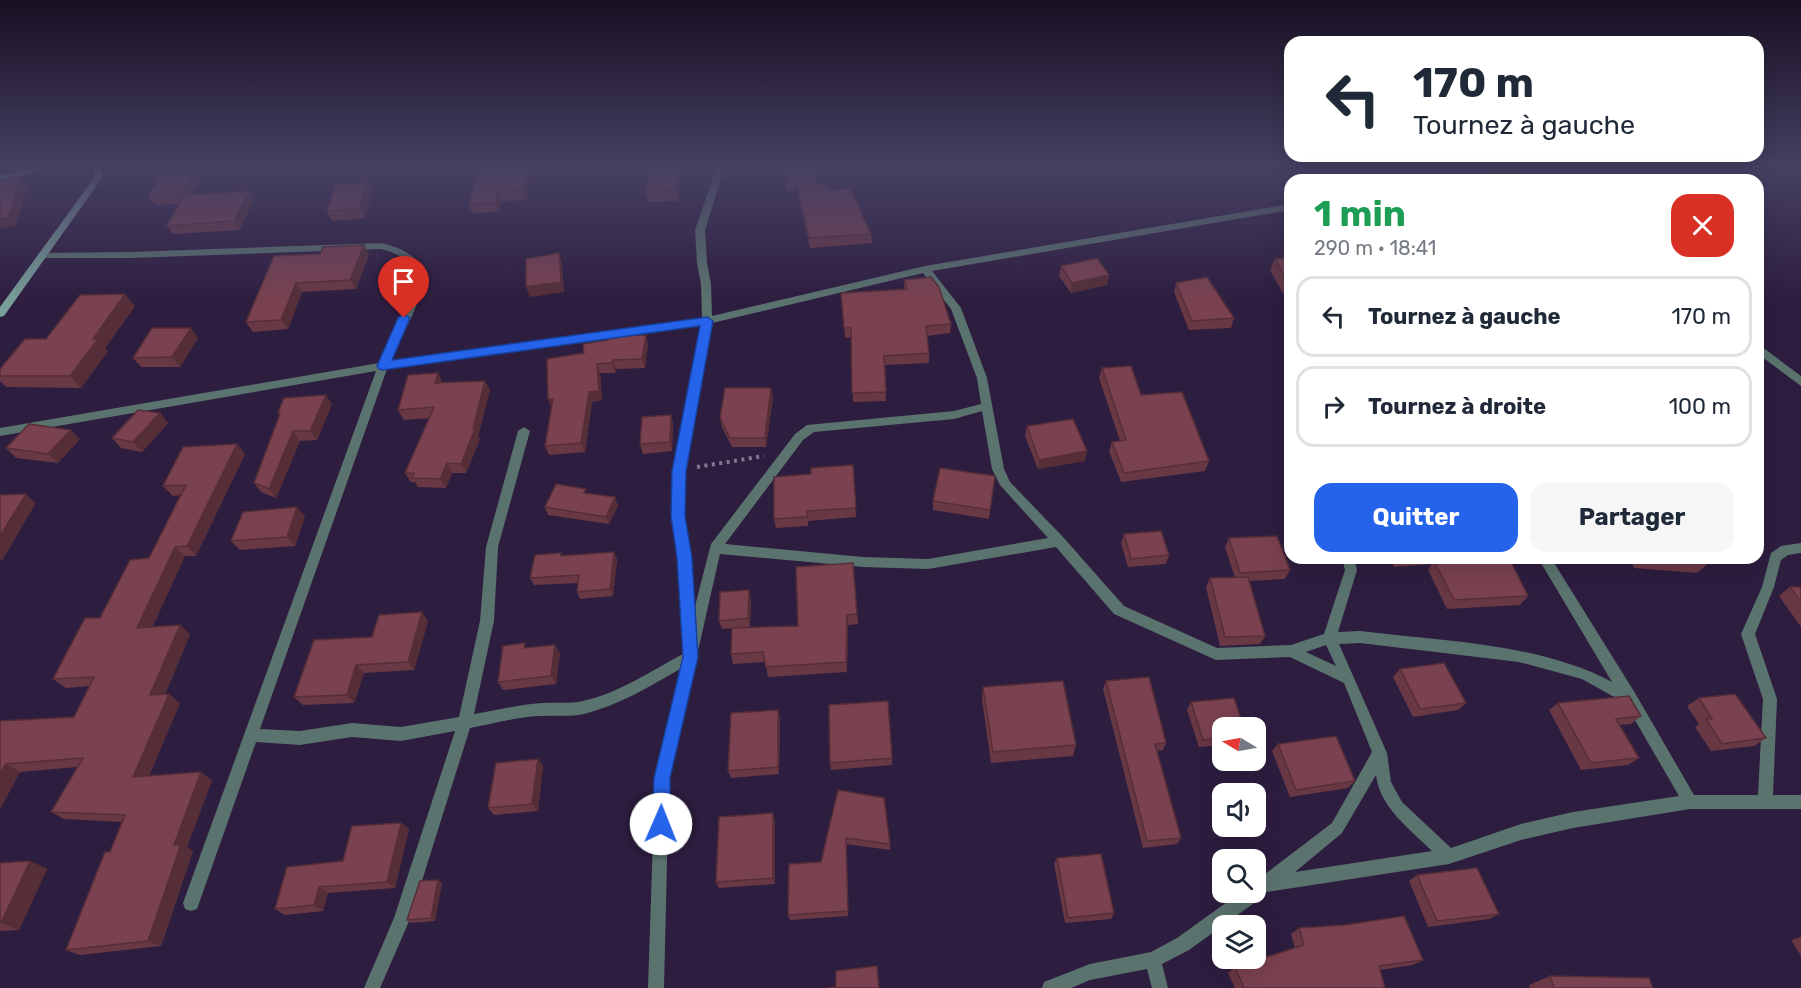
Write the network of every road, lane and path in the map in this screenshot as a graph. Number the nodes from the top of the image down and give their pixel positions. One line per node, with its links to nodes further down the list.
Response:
1 (74, 212): 4 (main road)
2 (706, 212): 7 (street)
3 (1260, 212): 5 (street)
4 (44, 255): 6 (main road); 9 (street)
5 (925, 269): 7 (street); 11 (street)
6 (0, 314)
7 (707, 321): 9 (street); 15 (street)
8 (1764, 353): 10 (street)
9 (383, 366): 13 (street); 27 (street)
10 (1801, 382)
11 (987, 406): 14 (street); 16 (street)
12 (524, 431): 26 (street)
13 (0, 432)
14 (786, 456): 15 (path); 17 (street)
15 (679, 471): 23 (street)
16 (1059, 541): 17 (street); 22 (street)
17 (715, 548): 23 (street)
18 (1801, 548): 30 (street)
19 (1350, 564): 21 (street)
20 (1548, 564): 25 (street)
21 (1329, 638): 22 (street); 24 (street); 25 (street)
22 (1291, 651): 24 (street)
23 (690, 657): 26 (street); 39 (street)
24 (1349, 679): 28 (street)
25 (1630, 698): 29 (street)
26 (465, 723): 27 (street); 38 (street)
27 (252, 735): 35 (street)
28 (1380, 753): 32 (street); 33 (street)
29 (1690, 802): 30 (street); 32 (street)
30 (1765, 802): 31 (street)
31 (1801, 802)
32 (1449, 856): 34 (street)
33 (1266, 884)
34 (1266, 889)
35 (191, 903)
36 (1241, 903): 37 (street)
37 (1153, 960): 40 (street); 41 (street)
38 (372, 988)
39 (656, 988)
40 (1050, 988)
41 (1160, 988)

